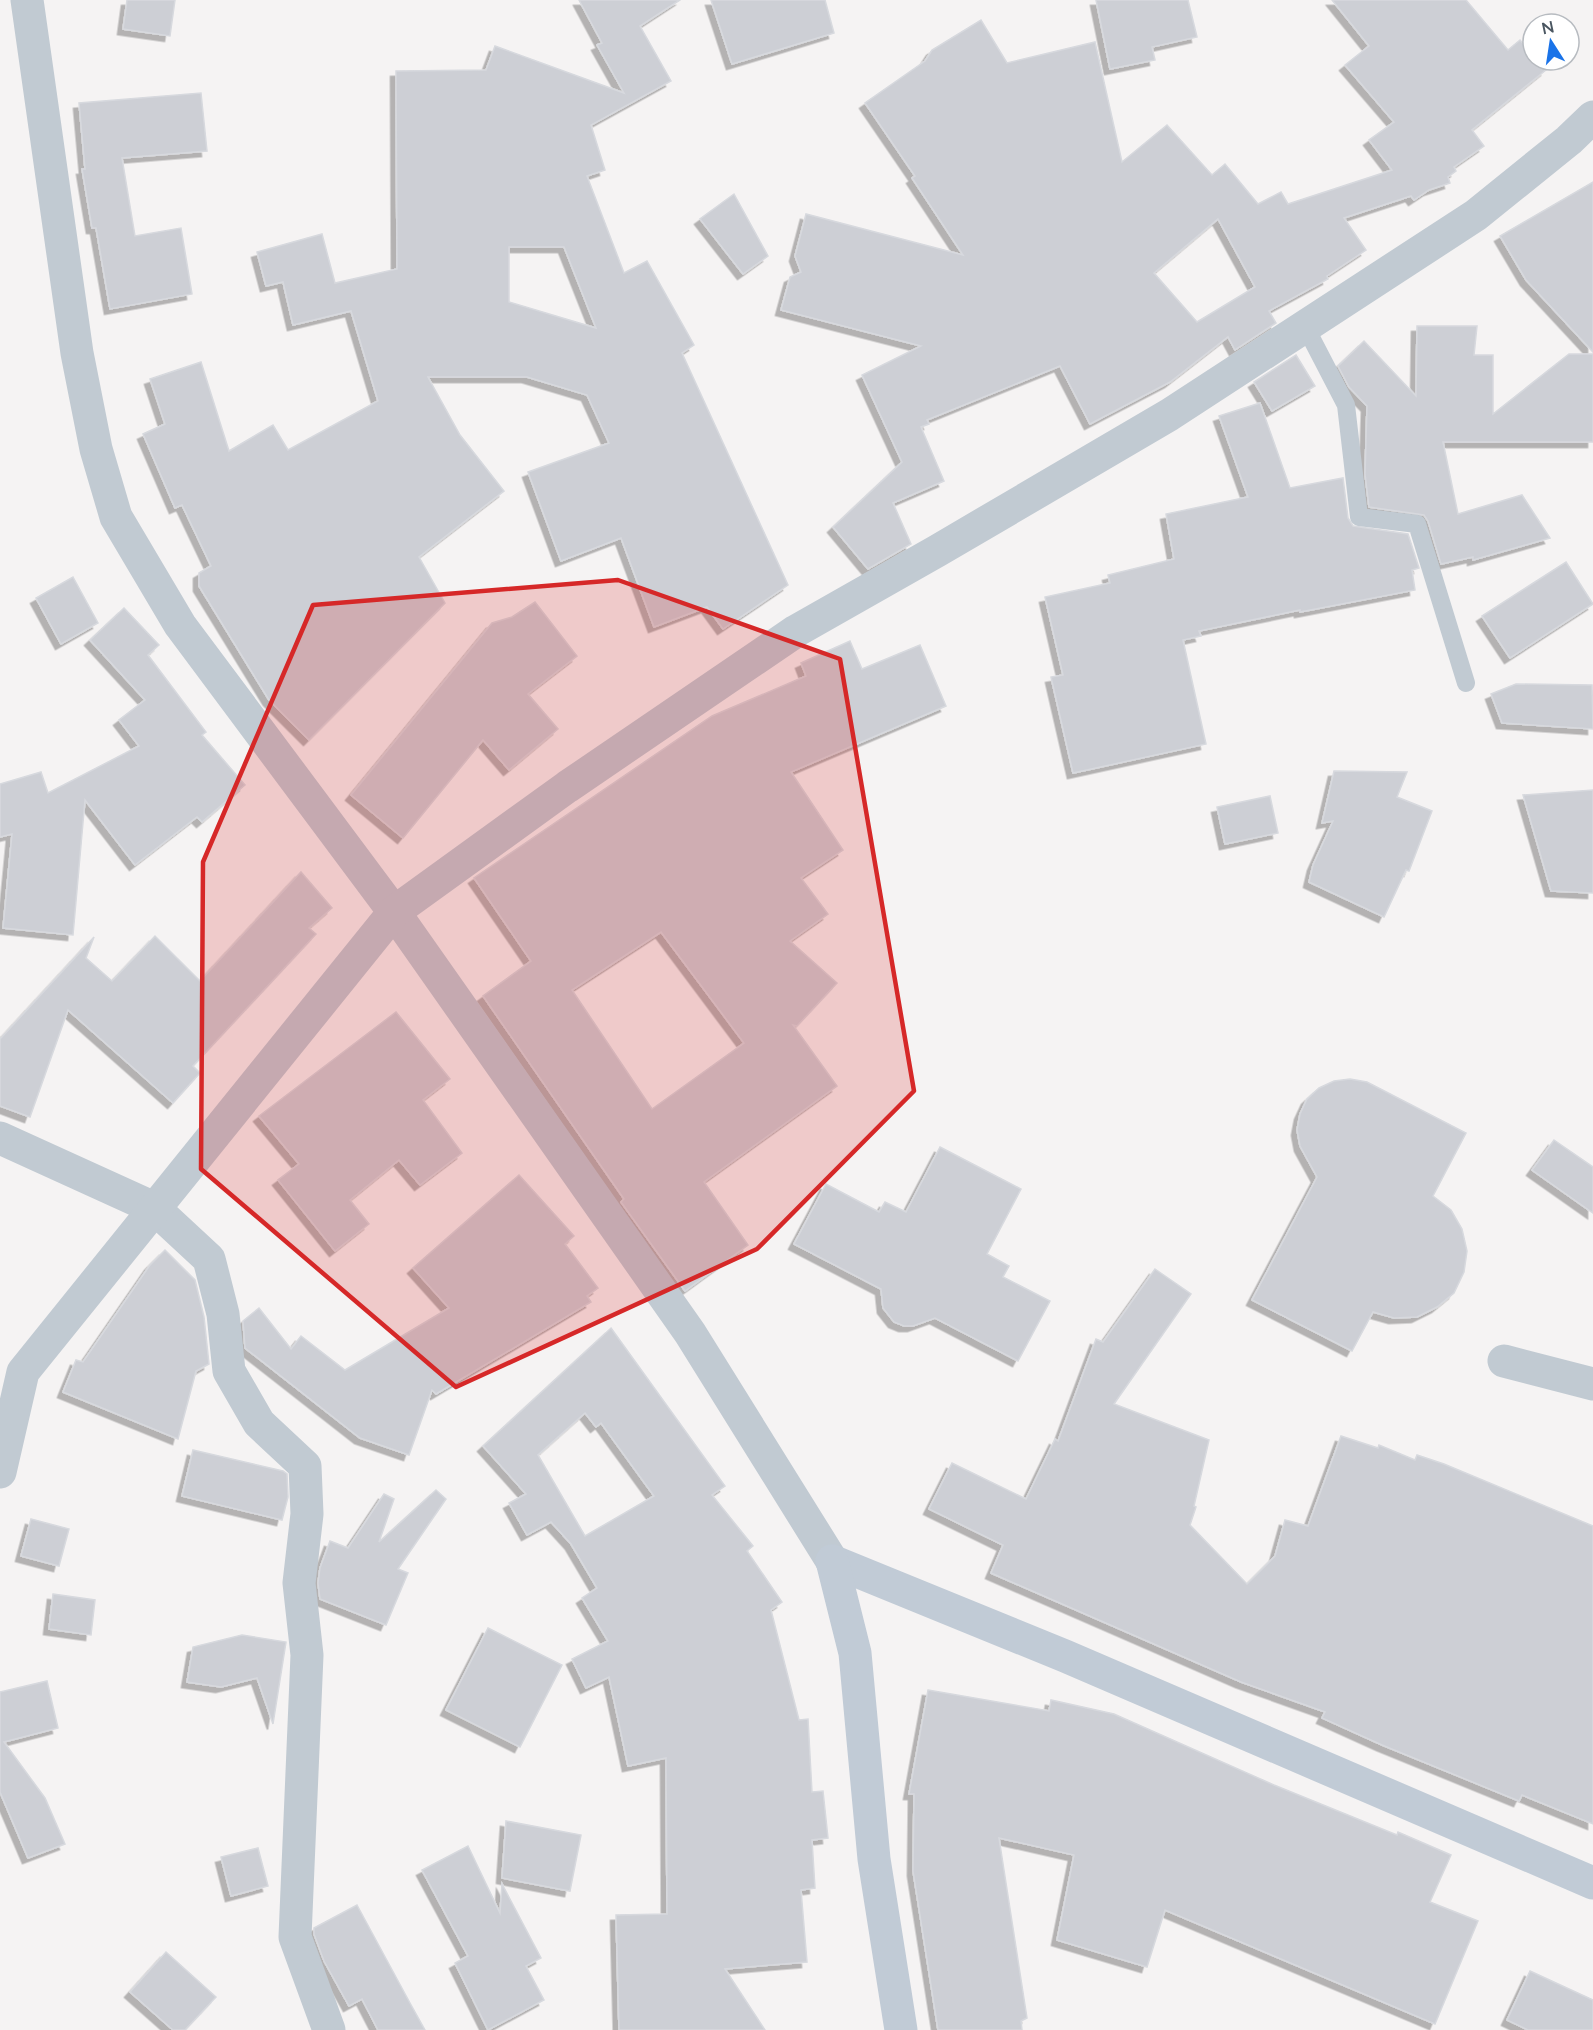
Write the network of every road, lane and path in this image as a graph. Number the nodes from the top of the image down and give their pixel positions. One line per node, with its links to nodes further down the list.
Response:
1 (27, 0): 5 (street)
2 (1593, 117): 3 (street)
3 (1305, 326): 4 (lane); 5 (street)
4 (1466, 683)
5 (394, 912): 7 (street); 11 (street)
6 (0, 1138): 7 (street)
7 (154, 1208): 10 (street); 13 (street)
8 (1504, 1361): 9 (street)
9 (1593, 1383)
10 (0, 1472)
11 (832, 1561): 12 (street); 14 (street)
12 (1593, 1883)
13 (329, 2030)
14 (901, 2030)

